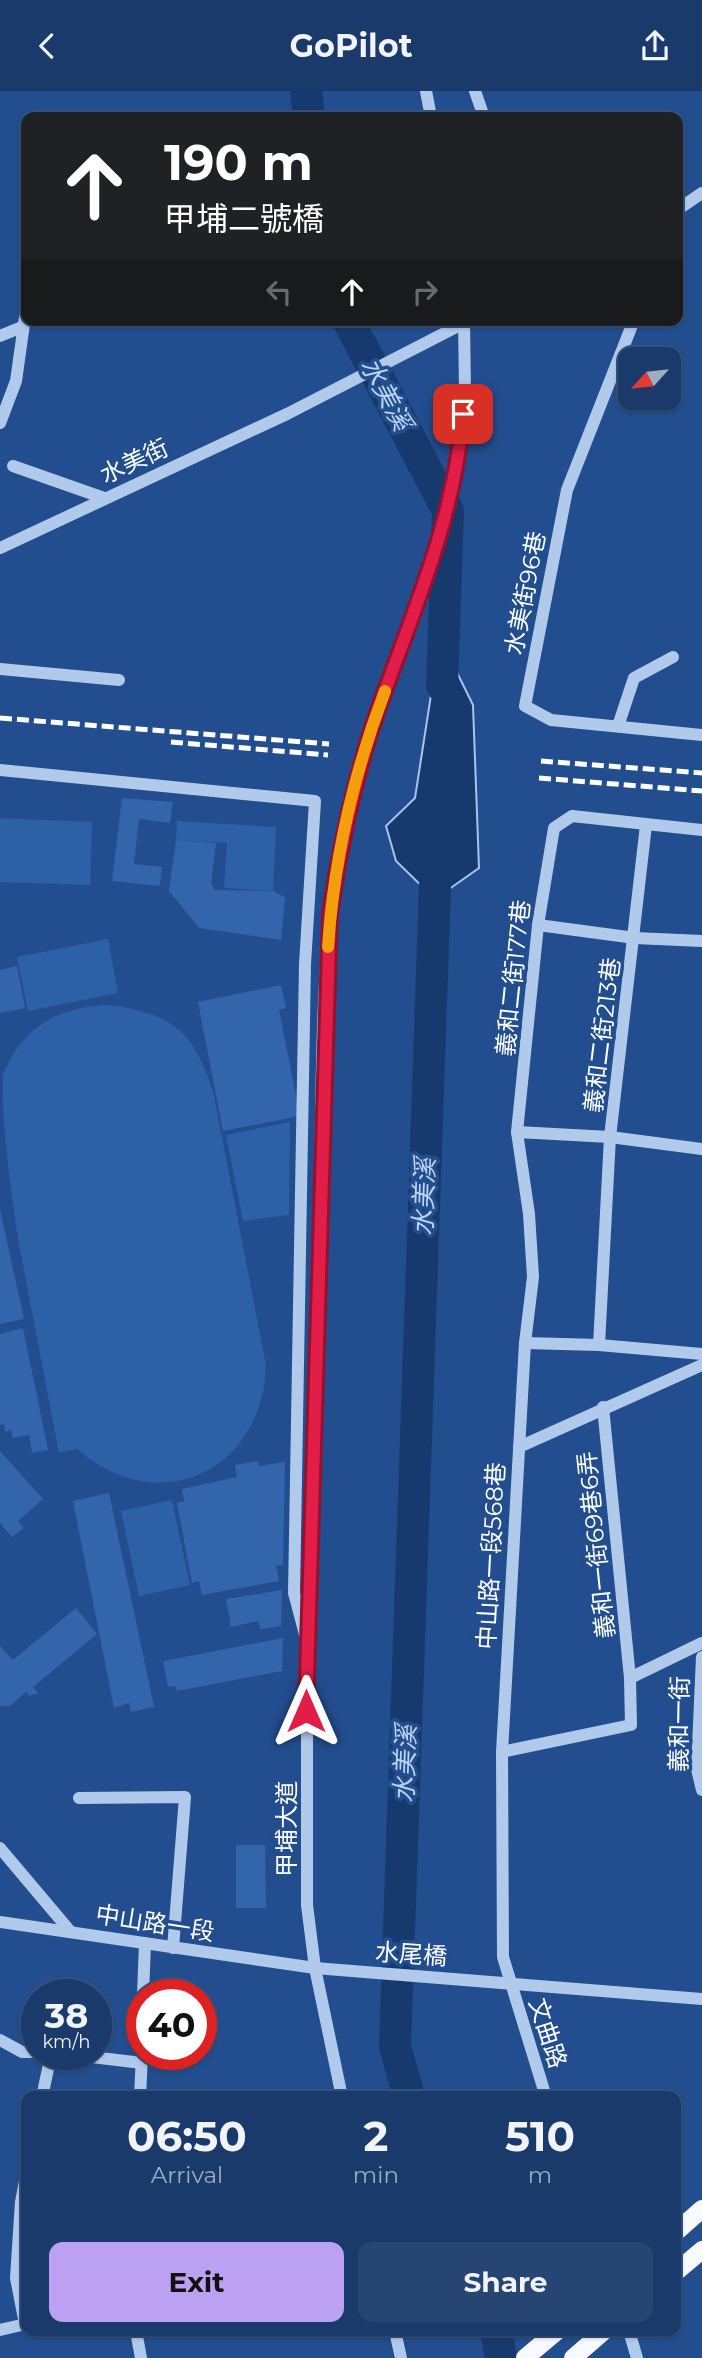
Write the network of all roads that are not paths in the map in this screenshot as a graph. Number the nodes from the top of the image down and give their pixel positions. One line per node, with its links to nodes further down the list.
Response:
1 (426, 91): 3 (street)
2 (475, 91): 4 (street)
3 (430, 112)
4 (482, 112)
5 (702, 193): 6 (street)
6 (683, 206)
7 (457, 326): 14 (street, 水美街)
8 (466, 326): 36 (street, 甲埔大道, bridge)
9 (632, 326): 19 (street, 水美街96巷)
10 (22, 327): 11 (street); 12 (street)
11 (0, 336)
12 (0, 423)
13 (13, 466): 14 (street)
14 (104, 498): 15 (street, 水美街)
15 (0, 548)
16 (673, 657): 19 (street)
17 (0, 669): 18 (street)
18 (120, 680)
19 (618, 726): 20 (street, 水美街96巷)
20 (702, 735)
21 (0, 769): 36 (street)
22 (646, 825): 23 (street); 24 (street, 義和二街177巷); 25 (street, 義和二街213巷)
23 (702, 830)
24 (538, 925): 25 (street, 義和二街213巷); 27 (street, 義和二街177巷)
25 (635, 938): 26 (street); 28 (street, 義和二街213巷)
26 (702, 941)
27 (517, 1132): 28 (street); 30 (street, 中山路一段568巷)
28 (610, 1137): 29 (street); 31 (street, 義和二街213巷)
29 (702, 1149)
30 (525, 1343): 31 (street); 35 (street, 中山路一段568巷)
31 (598, 1345): 32 (street)
32 (702, 1354)
33 (702, 1365): 34 (street)
34 (603, 1407): 35 (street); 39 (street, 義和一街69巷6弄)
35 (519, 1447): 40 (street, 中山路一段568巷)
36 (307, 1642): 48 (street, 甲埔大道)
37 (702, 1643): 39 (street)
38 (702, 1657): 41 (street, 義和一街)
39 (630, 1678): 40 (street, 義和一街69巷6弄)
40 (502, 1752): 51 (street, 中山路一段568巷)
41 (702, 1790)
42 (79, 1798): 47 (street)
43 (0, 1848): 45 (street, 中山路一段)
44 (0, 1922): 45 (street)
45 (70, 1931): 46 (street, 中山路一段)
46 (145, 1943): 47 (street, 中山路一段); 50 (street)
47 (173, 1948): 48 (street, 中山路一段)
48 (315, 1969): 49 (street, 中山路一段); 59 (street, 甲埔大道)
49 (342, 1971): 51 (street, 水尾橋)
50 (144, 1979)
51 (510, 1982): 52 (street); 60 (street, 文曲路)
52 (702, 1999)
53 (0, 2040): 54 (street)
54 (21, 2051)
55 (48, 2070): 57 (street)
56 (141, 2070): 58 (street)
57 (44, 2091)
58 (140, 2091)
59 (341, 2091)
60 (544, 2091)
61 (21, 2202): 66 (street)
62 (702, 2209): 63 (main road)
63 (681, 2228)
64 (702, 2251): 65 (main road)
65 (681, 2268)
66 (21, 2301)
67 (21, 2325): 68 (street)
68 (0, 2330)
69 (137, 2336): 74 (street)
70 (396, 2336): 75 (street)
71 (552, 2336): 76 (main road)
72 (598, 2336): 77 (main road)
73 (630, 2336): 78 (street)
74 (141, 2358)
75 (401, 2358)
76 (525, 2358)
77 (573, 2358)
78 (637, 2358)

